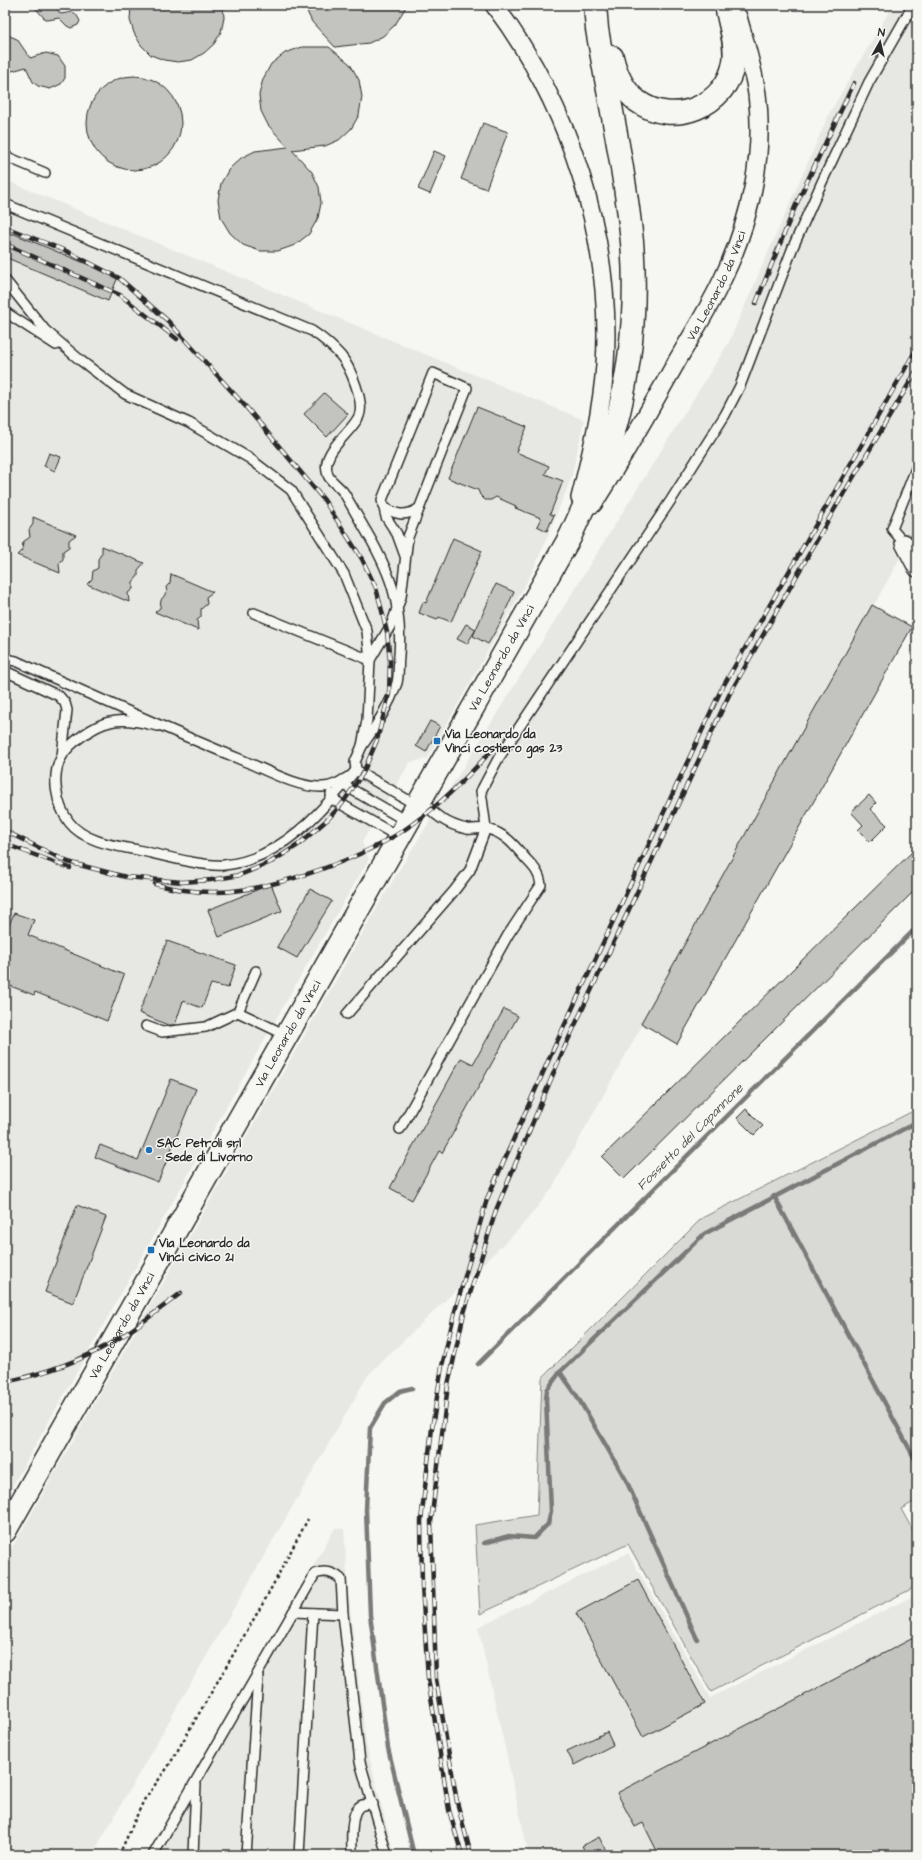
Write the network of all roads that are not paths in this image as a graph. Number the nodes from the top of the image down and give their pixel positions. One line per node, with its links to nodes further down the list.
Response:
1 (494, 5): 16 (street, Via Leonardo da Vinci)
2 (595, 5): 16 (main road)
3 (598, 5): 4 (main road)
4 (726, 5)
5 (734, 5): 16 (street, Via Leonardo da Vinci)
6 (913, 5): 33 (lane)
7 (5, 156): 8 (lane)
8 (45, 173)
9 (5, 204): 20 (lane)
10 (5, 280): 12 (lane)
11 (5, 312): 12 (lane)
12 (80, 360): 23 (lane)
13 (917, 466): 17 (lane)
14 (383, 506): 15 (lane); 15 (lane); 18 (lane)
15 (418, 509): 18 (lane)
16 (570, 537): 32 (main road, Via Leonardo da Vinci)
17 (904, 543): 19 (street)
18 (405, 556): 20 (lane)
19 (917, 568)
20 (397, 609): 23 (lane); 26 (lane)
21 (254, 613): 23 (lane)
22 (5, 659): 25 (lane)
23 (370, 660): 26 (lane)
24 (5, 671): 27 (lane)
25 (158, 726): 27 (lane); 30 (lane)
26 (362, 746): 28 (lane)
27 (62, 756): 31 (lane)
28 (356, 770): 29 (lane); 32 (lane)
29 (343, 782): 30 (lane); 31 (lane); 32 (lane)
30 (334, 785): 31 (lane)
31 (332, 799): 32 (lane)
32 (412, 816): 33 (lane); 38 (main road, Via Leonardo da Vinci)
33 (486, 828): 36 (lane); 39 (lane)
34 (256, 972): 35 (lane)
35 (238, 1012): 37 (lane); 38 (lane)
36 (347, 1014)
37 (146, 1026)
38 (286, 1035): 40 (main road, Via Leonardo da Vinci)
39 (400, 1129)
40 (5, 1531)
41 (293, 1612): 42 (lane); 43 (lane); 44 (lane)
42 (313, 1613): 43 (lane); 50 (lane)
43 (343, 1614): 46 (lane)
44 (258, 1673): 45 (lane); 49 (lane)
45 (196, 1783): 47 (lane); 48 (lane)
46 (373, 1804): 51 (lane); 52 (lane)
47 (153, 1855)
48 (193, 1855)
49 (246, 1855)
50 (299, 1855)
51 (352, 1855)
52 (387, 1855)

